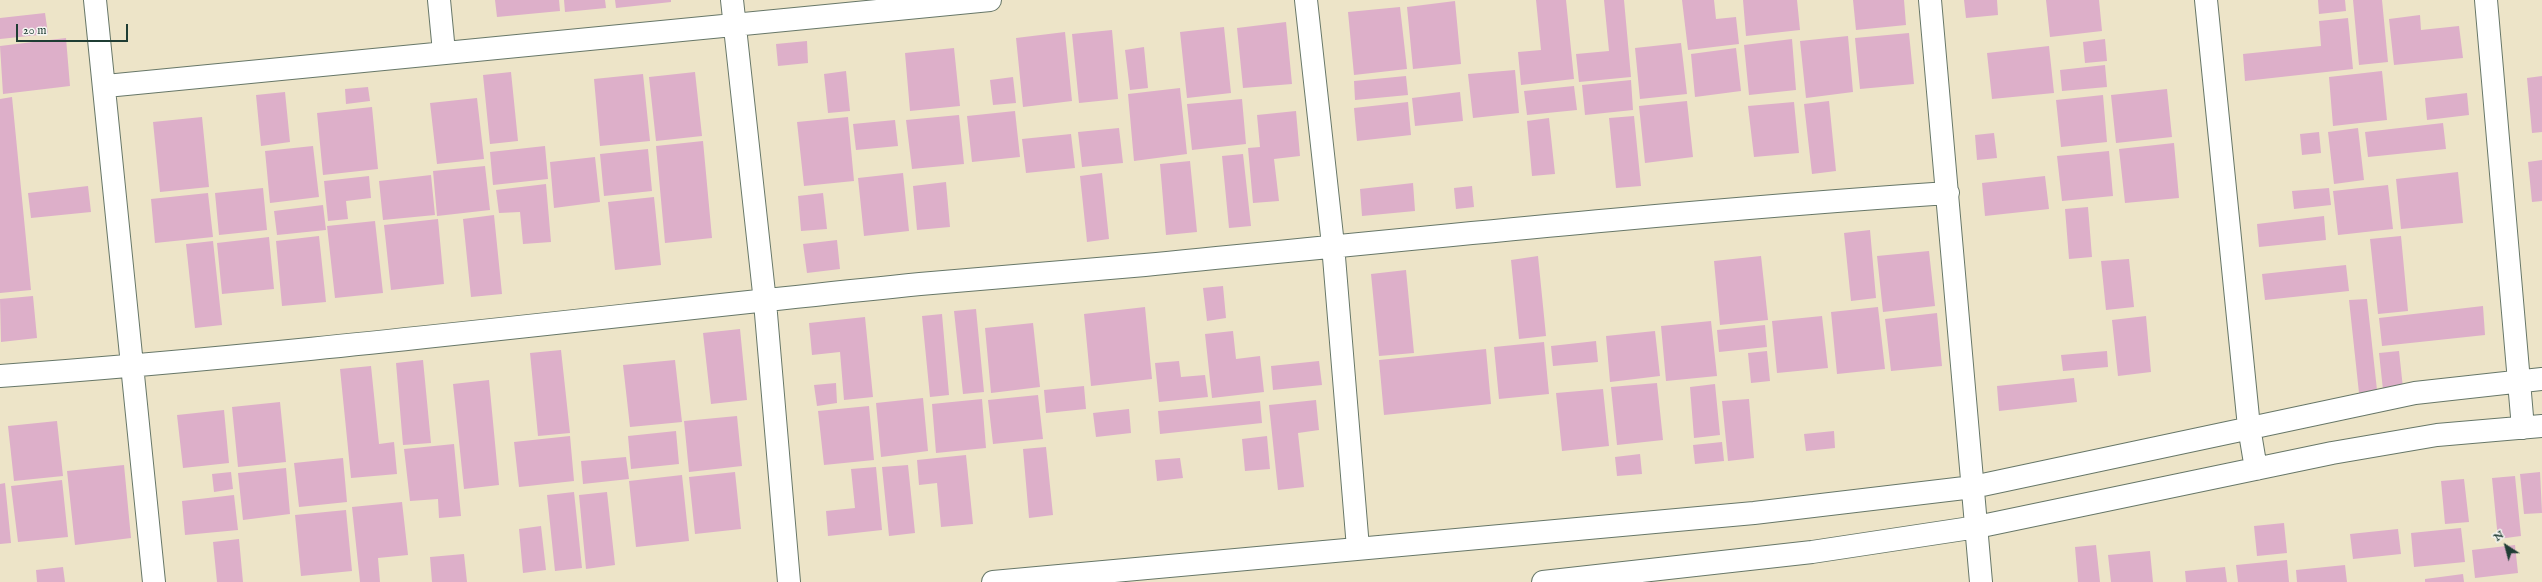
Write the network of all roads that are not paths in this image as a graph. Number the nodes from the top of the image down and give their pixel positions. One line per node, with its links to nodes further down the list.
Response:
1 (96, 0): 11 (street)
2 (439, 0): 10 (street)
3 (732, 0): 9 (street)
4 (990, 0): 9 (street)
5 (1306, 0): 13 (street)
6 (1930, 0): 12 (street)
7 (2206, 0): 19 (street)
8 (2486, 0): 18 (street)
9 (735, 26): 10 (street); 14 (street)
10 (444, 52): 11 (street)
11 (106, 86): 15 (street)
12 (1948, 193): 13 (street); 22 (street)
13 (1334, 245): 14 (street); 24 (street)
14 (765, 302): 15 (street); 27 (street)
15 (132, 366): 16 (street); 26 (street)
16 (0, 376)
17 (2542, 379): 18 (street)
18 (2519, 381): 19 (street); 20 (street)
19 (2249, 427): 21 (street); 22 (street)
20 (2532, 427): 21 (street)
21 (2256, 469): 23 (street)
22 (1973, 487): 23 (street); 24 (street)
23 (1977, 527): 29 (street); 30 (street)
24 (1358, 548): 25 (street)
25 (1169, 574): 28 (street)
26 (154, 582)
27 (789, 582)
28 (993, 582)
29 (1544, 582)
30 (1981, 582)

